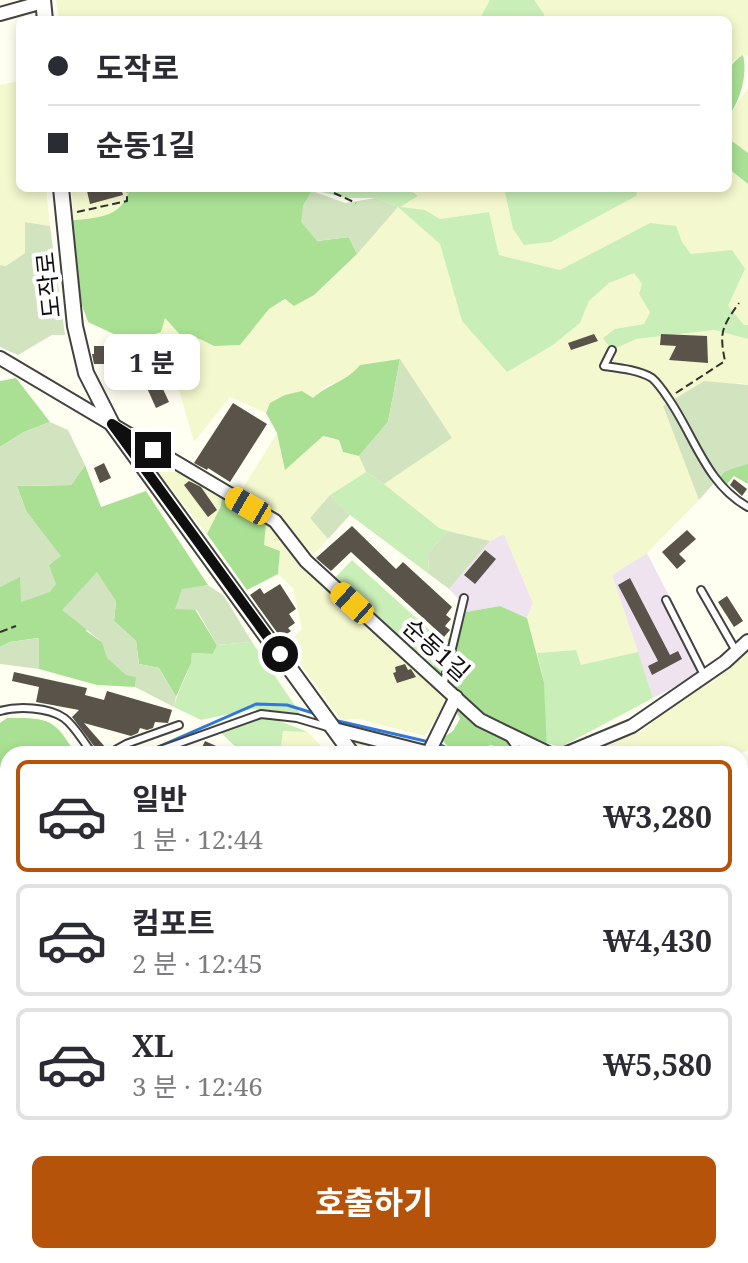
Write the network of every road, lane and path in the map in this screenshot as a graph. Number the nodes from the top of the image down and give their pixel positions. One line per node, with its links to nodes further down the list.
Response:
1 (43, 1): 2 (street)
2 (0, 14)
3 (61, 192): 7 (street, 도작로)
4 (127, 192): 7 (path)
5 (332, 192): 6 (path)
6 (356, 203)
7 (64, 215): 12 (street, 도작로)
8 (739, 303): 11 (path)
9 (612, 350): 11 (lane)
10 (0, 358): 12 (street, 순동1길)
11 (668, 398): 13 (lane)
12 (112, 424): 22 (street, 순동1길); 26 (street, 도작로)
13 (748, 507)
14 (701, 590): 20 (lane)
15 (464, 598): 22 (lane)
16 (666, 600): 21 (lane)
17 (16, 626): 18 (path)
18 (0, 632)
19 (748, 641): 20 (street)
20 (736, 651): 21 (street)
21 (704, 675): 36 (street)
22 (443, 686): 23 (street, 순동1길)
23 (456, 697): 27 (street, 순동1길); 33 (street)
24 (0, 711): 28 (lane)
25 (179, 725): 29 (lane)
26 (334, 729): 30 (lane); 31 (street, 도작로); 32 (street)
27 (504, 731): 34 (lane); 35 (street, 순동1길)
28 (87, 746)
29 (122, 746)
30 (171, 746)
31 (346, 746)
32 (402, 746)
33 (433, 746)
34 (515, 746)
35 (534, 746)
36 (584, 746)

